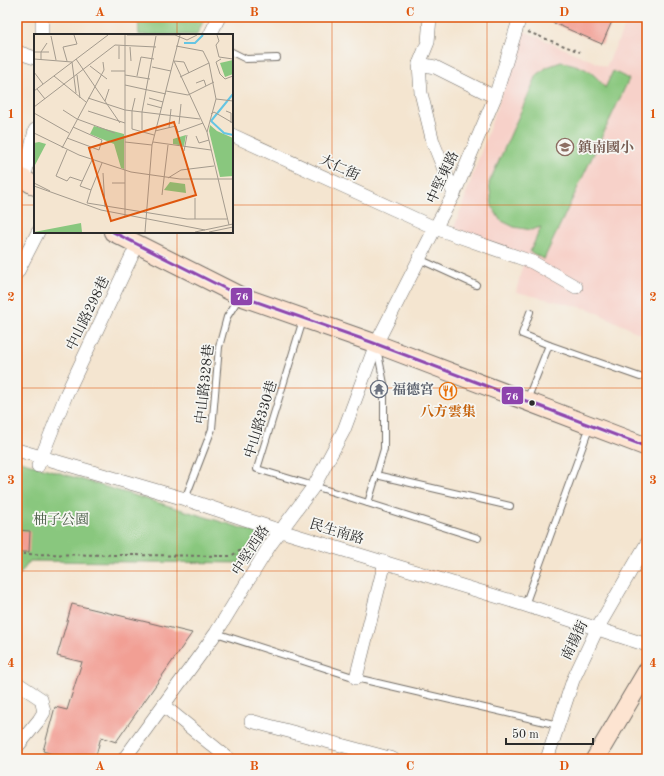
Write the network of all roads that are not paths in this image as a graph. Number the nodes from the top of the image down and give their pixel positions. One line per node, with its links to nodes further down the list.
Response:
1 (42, 17): 5 (street)
2 (219, 17): 6 (street)
3 (430, 17): 11 (street)
4 (519, 23): 12 (street, 中堅東路)
5 (42, 34)
6 (210, 34)
7 (17, 52): 9 (street)
8 (233, 52): 10 (lane)
9 (34, 58)
10 (277, 58)
11 (418, 64): 12 (street); 16 (street)
12 (495, 97): 16 (street, 中堅東路)
13 (233, 135): 17 (street, 大仁街)
14 (34, 136): 15 (street)
15 (26, 180)
16 (454, 194): 17 (street, 中堅東路)
17 (435, 228): 21 (street, 中堅東路); 24 (street, 大仁街)
18 (37, 233): 22 (street)
19 (115, 233): 20 (street)
20 (137, 245): 25 (street); 35 (street, 中山路298巷)
21 (419, 259): 23 (lane); 28 (street, 中堅東路)
22 (17, 273)
23 (476, 285)
24 (576, 287)
25 (240, 296): 27 (street); 38 (lane, 中山路328巷)
26 (530, 312): 29 (lane)
27 (303, 318): 28 (street); 37 (lane, 中山路330巷)
28 (376, 344): 31 (street); 36 (lane); 37 (street, 中堅西路)
29 (549, 345): 30 (lane); 31 (lane)
30 (640, 377)
31 (527, 401): 32 (street)
32 (590, 425): 33 (street); 45 (lane)
33 (647, 448)
34 (17, 450): 35 (street, 民生南路)
35 (40, 462): 38 (street, 民生南路)
36 (376, 475): 39 (lane); 40 (lane)
37 (314, 486): 39 (lane); 41 (street, 中堅西路)
38 (185, 498): 41 (street, 民生南路)
39 (368, 503): 42 (lane)
40 (510, 506)
41 (282, 531): 44 (street, 民生南路); 47 (street, 中堅西路)
42 (478, 538)
43 (647, 543): 46 (street, 南揚街)
44 (385, 562): 45 (street, 民生南路); 50 (street)
45 (525, 605): 46 (street, 民生南路)
46 (597, 629): 48 (street, 民生南路); 54 (street, 南揚街)
47 (216, 633): 50 (lane); 52 (street, 中堅西路)
48 (647, 645)
49 (647, 671): 60 (street)
50 (356, 678): 54 (lane)
51 (17, 683): 55 (street)
52 (164, 706): 56 (street, 中堅西路); 57 (street)
53 (251, 721): 58 (street)
54 (558, 725): 59 (street, 南揚街)
55 (17, 747)
56 (124, 759)
57 (229, 759)
58 (393, 759)
59 (547, 759)
60 (595, 759)

